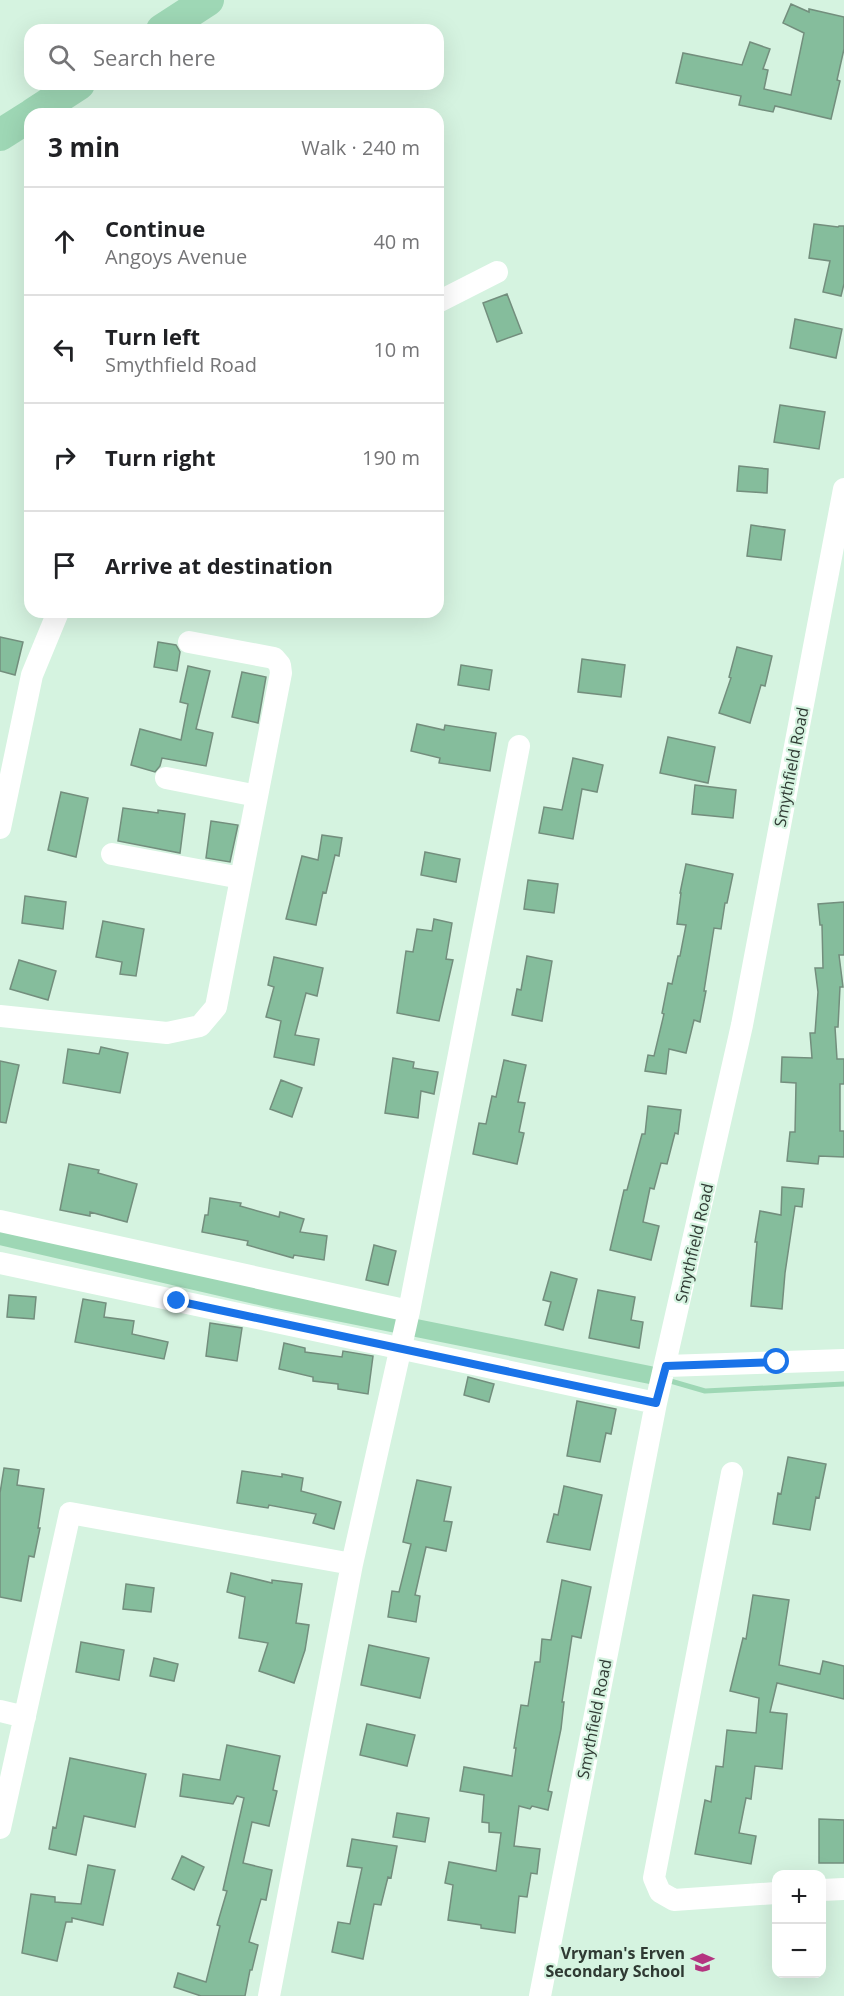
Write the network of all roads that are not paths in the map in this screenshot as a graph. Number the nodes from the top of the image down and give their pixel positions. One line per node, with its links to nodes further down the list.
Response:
1 (497, 272): 2 (street)
2 (444, 299)
3 (844, 489): 18 (street, Smythfield Road)
4 (56, 618): 9 (street)
5 (189, 642): 8 (street)
6 (519, 746): 15 (street)
7 (166, 778): 8 (street)
8 (257, 796): 11 (street)
9 (0, 828)
10 (112, 854): 11 (street)
11 (241, 878): 12 (street)
12 (0, 1016)
13 (0, 1221): 15 (street)
14 (0, 1263): 16 (street)
15 (409, 1311): 16 (street)
16 (399, 1348): 19 (street); 21 (street)
17 (844, 1360): 18 (street)
18 (666, 1366): 19 (street, Smythfield Road)
19 (656, 1403): 29 (street, Smythfield Road)
20 (732, 1473): 27 (street)
21 (352, 1564): 23 (street); 28 (street)
22 (0, 1711): 23 (street)
23 (25, 1717): 24 (street)
24 (0, 1828)
25 (844, 1889): 26 (street)
26 (826, 1890)
27 (772, 1893)
28 (269, 1996)
29 (540, 1996)

